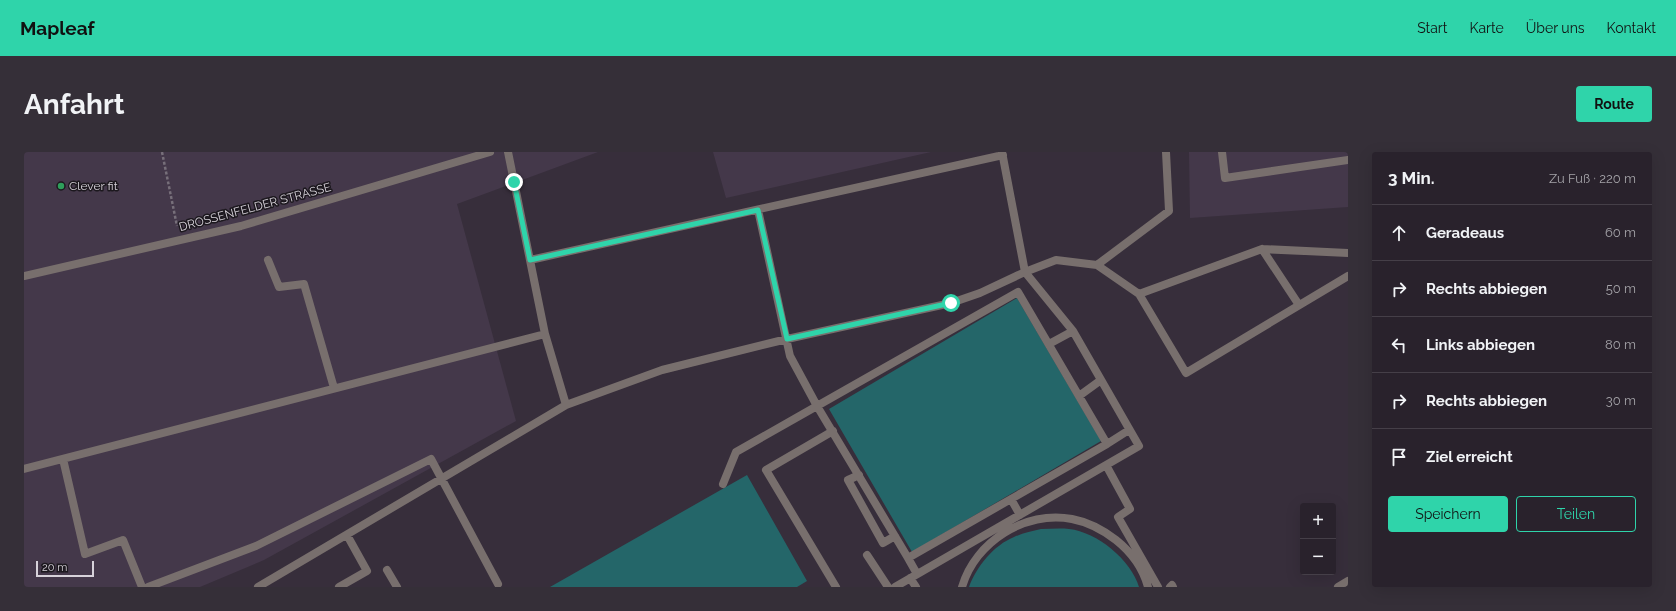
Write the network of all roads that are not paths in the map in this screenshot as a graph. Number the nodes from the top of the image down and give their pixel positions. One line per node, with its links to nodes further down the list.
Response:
1 (490, 152): 14 (street, DROSSENFELDER STRASSE)
2 (508, 152): 11 (street)
3 (1166, 152): 12 (street)
4 (1222, 152): 6 (street)
5 (1003, 154): 7 (street); 13 (street)
6 (1348, 160)
7 (758, 210): 11 (street); 20 (street)
8 (1262, 249): 9 (street); 16 (street); 17 (street)
9 (1348, 253)
10 (268, 260): 23 (street)
11 (530, 260): 19 (street)
12 (1098, 265): 13 (street); 16 (street)
13 (1025, 272): 18 (street); 20 (street)
14 (24, 276)
15 (1348, 276): 17 (street)
16 (1139, 294): 17 (street)
17 (1299, 305)
18 (1073, 331): 21 (street); 22 (street)
19 (545, 334): 23 (street); 25 (street)
20 (787, 339): 25 (street); 26 (street)
21 (1049, 344): 24 (street); 26 (street)
22 (1101, 380): 24 (street); 27 (street)
23 (334, 388): 30 (street)
24 (1079, 396): 29 (street)
25 (566, 405): 34 (street)
26 (817, 406): 28 (street); 35 (street)
27 (1129, 430): 29 (street); 31 (street)
28 (833, 431): 33 (street); 53 (street)
29 (1107, 444): 36 (street)
30 (63, 459): 32 (street); 48 (street)
31 (1106, 465): 37 (street); 44 (street)
32 (24, 469)
33 (859, 475): 40 (street); 40 (street)
34 (441, 479): 39 (street); 47 (street); 49 (street)
35 (723, 484)
36 (1011, 499): 37 (street); 42 (street)
37 (1020, 515): 38 (street)
38 (1008, 526): 44 (street); 45 (street); 57 (street)
39 (347, 535): 50 (street); 51 (street)
40 (895, 536): 42 (street)
41 (867, 555): 54 (street)
42 (908, 558): 45 (street)
43 (387, 570): 52 (street)
44 (1147, 574): 58 (street); 59 (street)
45 (914, 576): 55 (street); 56 (street)
46 (1348, 581): 62 (street)
47 (497, 586)
48 (142, 587)
49 (148, 587)
50 (258, 587)
51 (339, 587)
52 (397, 587)
53 (836, 587)
54 (888, 587)
55 (895, 587)
56 (916, 587)
57 (962, 587)
58 (1148, 587)
59 (1158, 587)
60 (1170, 587): 61 (street)
61 (1173, 587)
62 (1338, 587)

